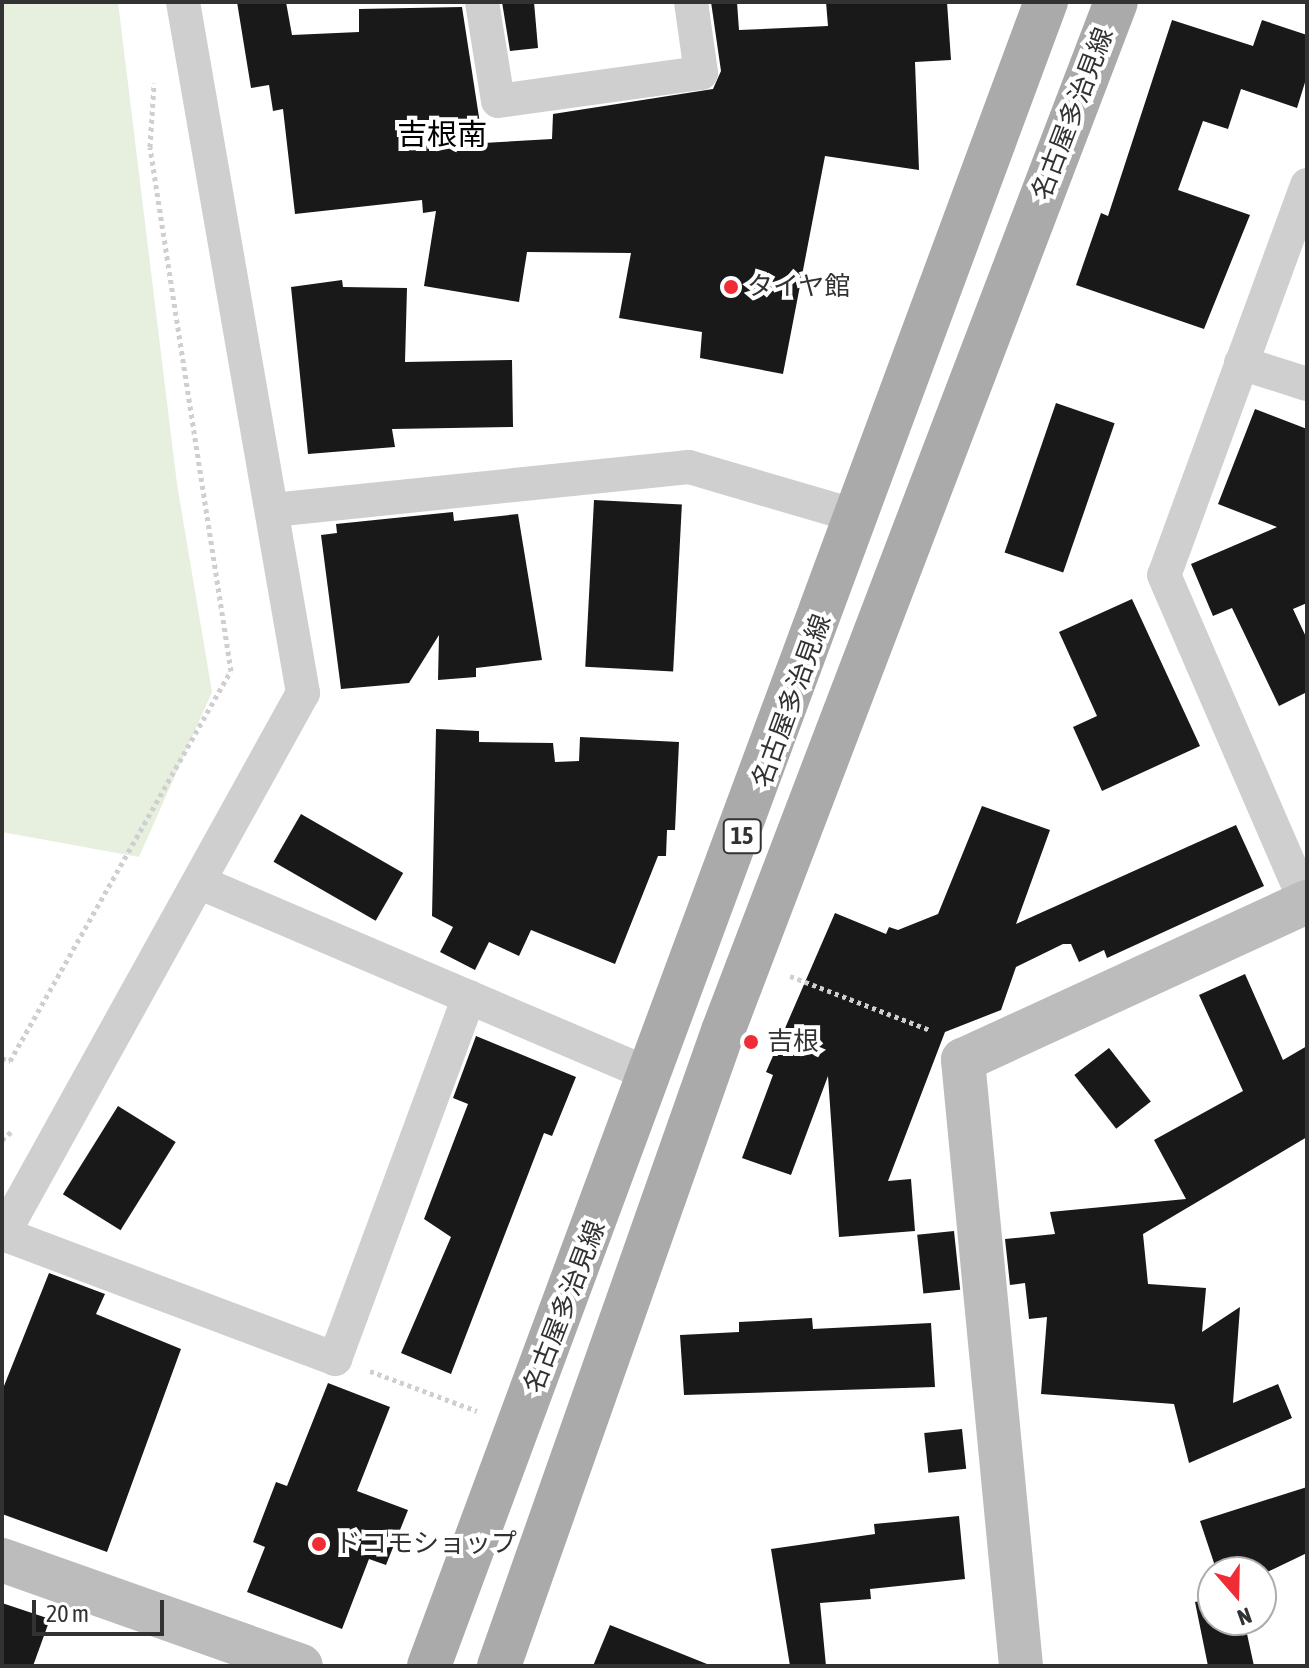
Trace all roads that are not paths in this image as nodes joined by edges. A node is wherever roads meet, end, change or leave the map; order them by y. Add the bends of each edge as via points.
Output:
1 (183, 2) edge
2 (482, 2) edge
3 (691, 2) edge
4 (1046, 2) edge
5 (1116, 2) edge
6 (1307, 185) edge
7 (1241, 363) junction
8 (1307, 384) edge
9 (273, 510) junction
10 (860, 517) junction
11 (201, 883) junction
12 (1307, 903) edge
13 (469, 997) junction
14 (653, 1076) junction
15 (2, 1235) edge
16 (2, 1560) edge
17 (301, 1666) edge
18 (429, 1666) edge
19 (499, 1666) edge
20 (1021, 1666) edge

1 - 9 street
2 - 3 street via 498,101 701,73
4 - 10 main road, 名古屋多治見線 / 15
5 - 19 main road, 名古屋多治見線 / 15 via 750,960
6 - 7 street
7 - 8 street
7 - 12 street via 1164,575
9 - 10 street via 689,467
9 - 11 street via 303,693
10 - 14 main road, 名古屋多治見線 / 15
11 - 13 street
11 - 15 street
12 - 20 street via 963,1060
13 - 14 street
13 - 15 street via 335,1359
14 - 18 main road, 名古屋多治見線 / 15
16 - 17 street

